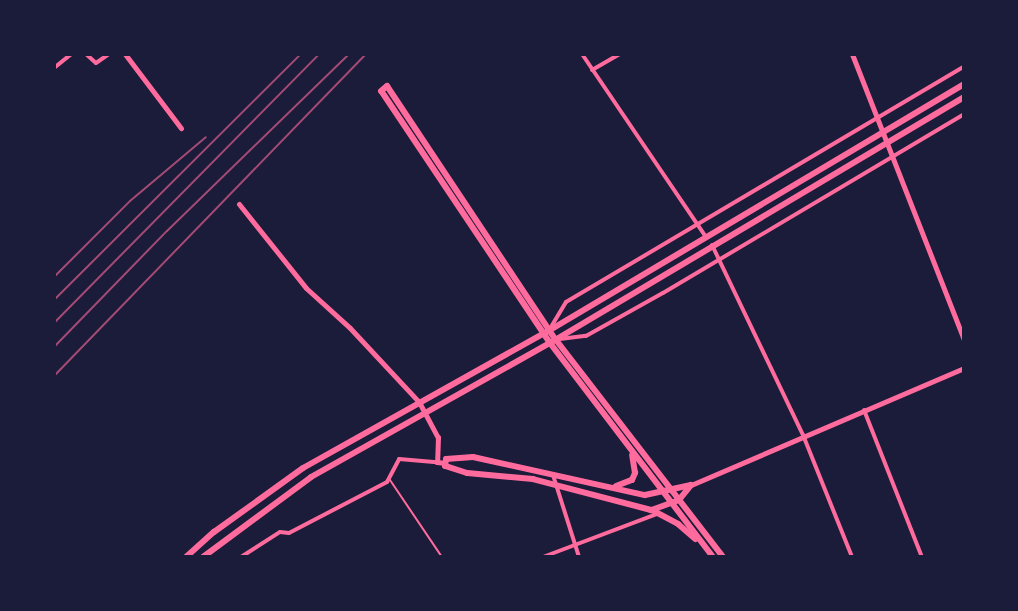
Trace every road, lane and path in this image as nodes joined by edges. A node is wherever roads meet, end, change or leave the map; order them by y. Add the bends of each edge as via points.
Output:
1 (71, 54) edge
2 (86, 54) edge
3 (109, 54) edge
4 (125, 54) edge
5 (141, 54) edge
6 (149, 54) edge
7 (582, 54) edge
8 (620, 54) edge
9 (852, 54) edge
10 (964, 67) edge
11 (54, 68) edge
12 (592, 70) junction
13 (964, 84) edge
14 (964, 97) edge
15 (964, 114) edge
16 (877, 118) junction
17 (181, 128) dead end
18 (882, 132) junction
19 (886, 142) junction
20 (892, 156) junction
21 (239, 204) dead end
22 (697, 223) junction
23 (705, 236) junction
24 (712, 244) junction
25 (719, 260) junction
26 (547, 332) junction
27 (964, 340) edge
28 (553, 341) junction
29 (964, 368) edge
30 (419, 402) junction
31 (864, 409) junction
32 (424, 412) junction
33 (803, 435) junction
34 (631, 451) junction
35 (437, 462) junction
36 (446, 463) junction
37 (552, 472) junction
38 (390, 480) junction
39 (555, 484) junction
40 (691, 485) junction
41 (613, 486) junction
42 (672, 491) junction
43 (662, 492) junction
44 (679, 500) junction
45 (671, 503) junction
46 (651, 510) junction
47 (660, 513) junction
48 (575, 545) junction
49 (711, 554) edge
50 (186, 557) edge
51 (203, 557) edge
52 (241, 557) edge
53 (442, 557) edge
54 (543, 557) edge
55 (579, 557) edge
56 (723, 557) edge
57 (852, 557) edge
58 (922, 557) edge

1 - 11 street
2 - 3 street via 96,63
4 - 17 street
5 - 6 street
7 - 12 street
8 - 12 street
9 - 16 street
10 - 16 street
12 - 22 street
13 - 18 main road
14 - 19 main road
15 - 20 street
16 - 18 street
16 - 22 street
18 - 19 street
18 - 23 main road
19 - 20 street
19 - 24 main road
20 - 25 street
20 - 27 street
21 - 30 street via 306,288 350,328
22 - 23 street
22 - 26 street via 566,302
23 - 26 main road
24 - 25 street
24 - 28 main road
25 - 28 street via 586,336
25 - 33 street
26 - 26 main road via 387,86 381,91
26 - 28 main road
26 - 30 main road
28 - 32 main road
28 - 34 main road
28 - 42 main road
29 - 31 street
30 - 32 street
30 - 50 main road via 303,468
31 - 33 street
31 - 58 street
32 - 35 street via 438,437
32 - 51 main road via 311,477
33 - 40 street
33 - 57 street
34 - 41 main road via 635,473 628,483
34 - 43 main road
35 - 36 street
35 - 38 street via 399,459
36 - 37 main road via 446,459 472,457
36 - 39 main road via 467,472 490,472
37 - 39 street
37 - 41 main road
38 - 52 street via 289,533 280,532
38 - 53 lane
39 - 46 main road
39 - 48 street
40 - 42 main road
40 - 44 main road
41 - 43 main road via 645,495
42 - 43 main road
42 - 44 main road
43 - 45 main road
44 - 45 main road
44 - 56 main road
45 - 46 main road
45 - 49 main road
46 - 47 main road
47 - 48 street
47 - 49 main road
48 - 54 street
48 - 55 street

